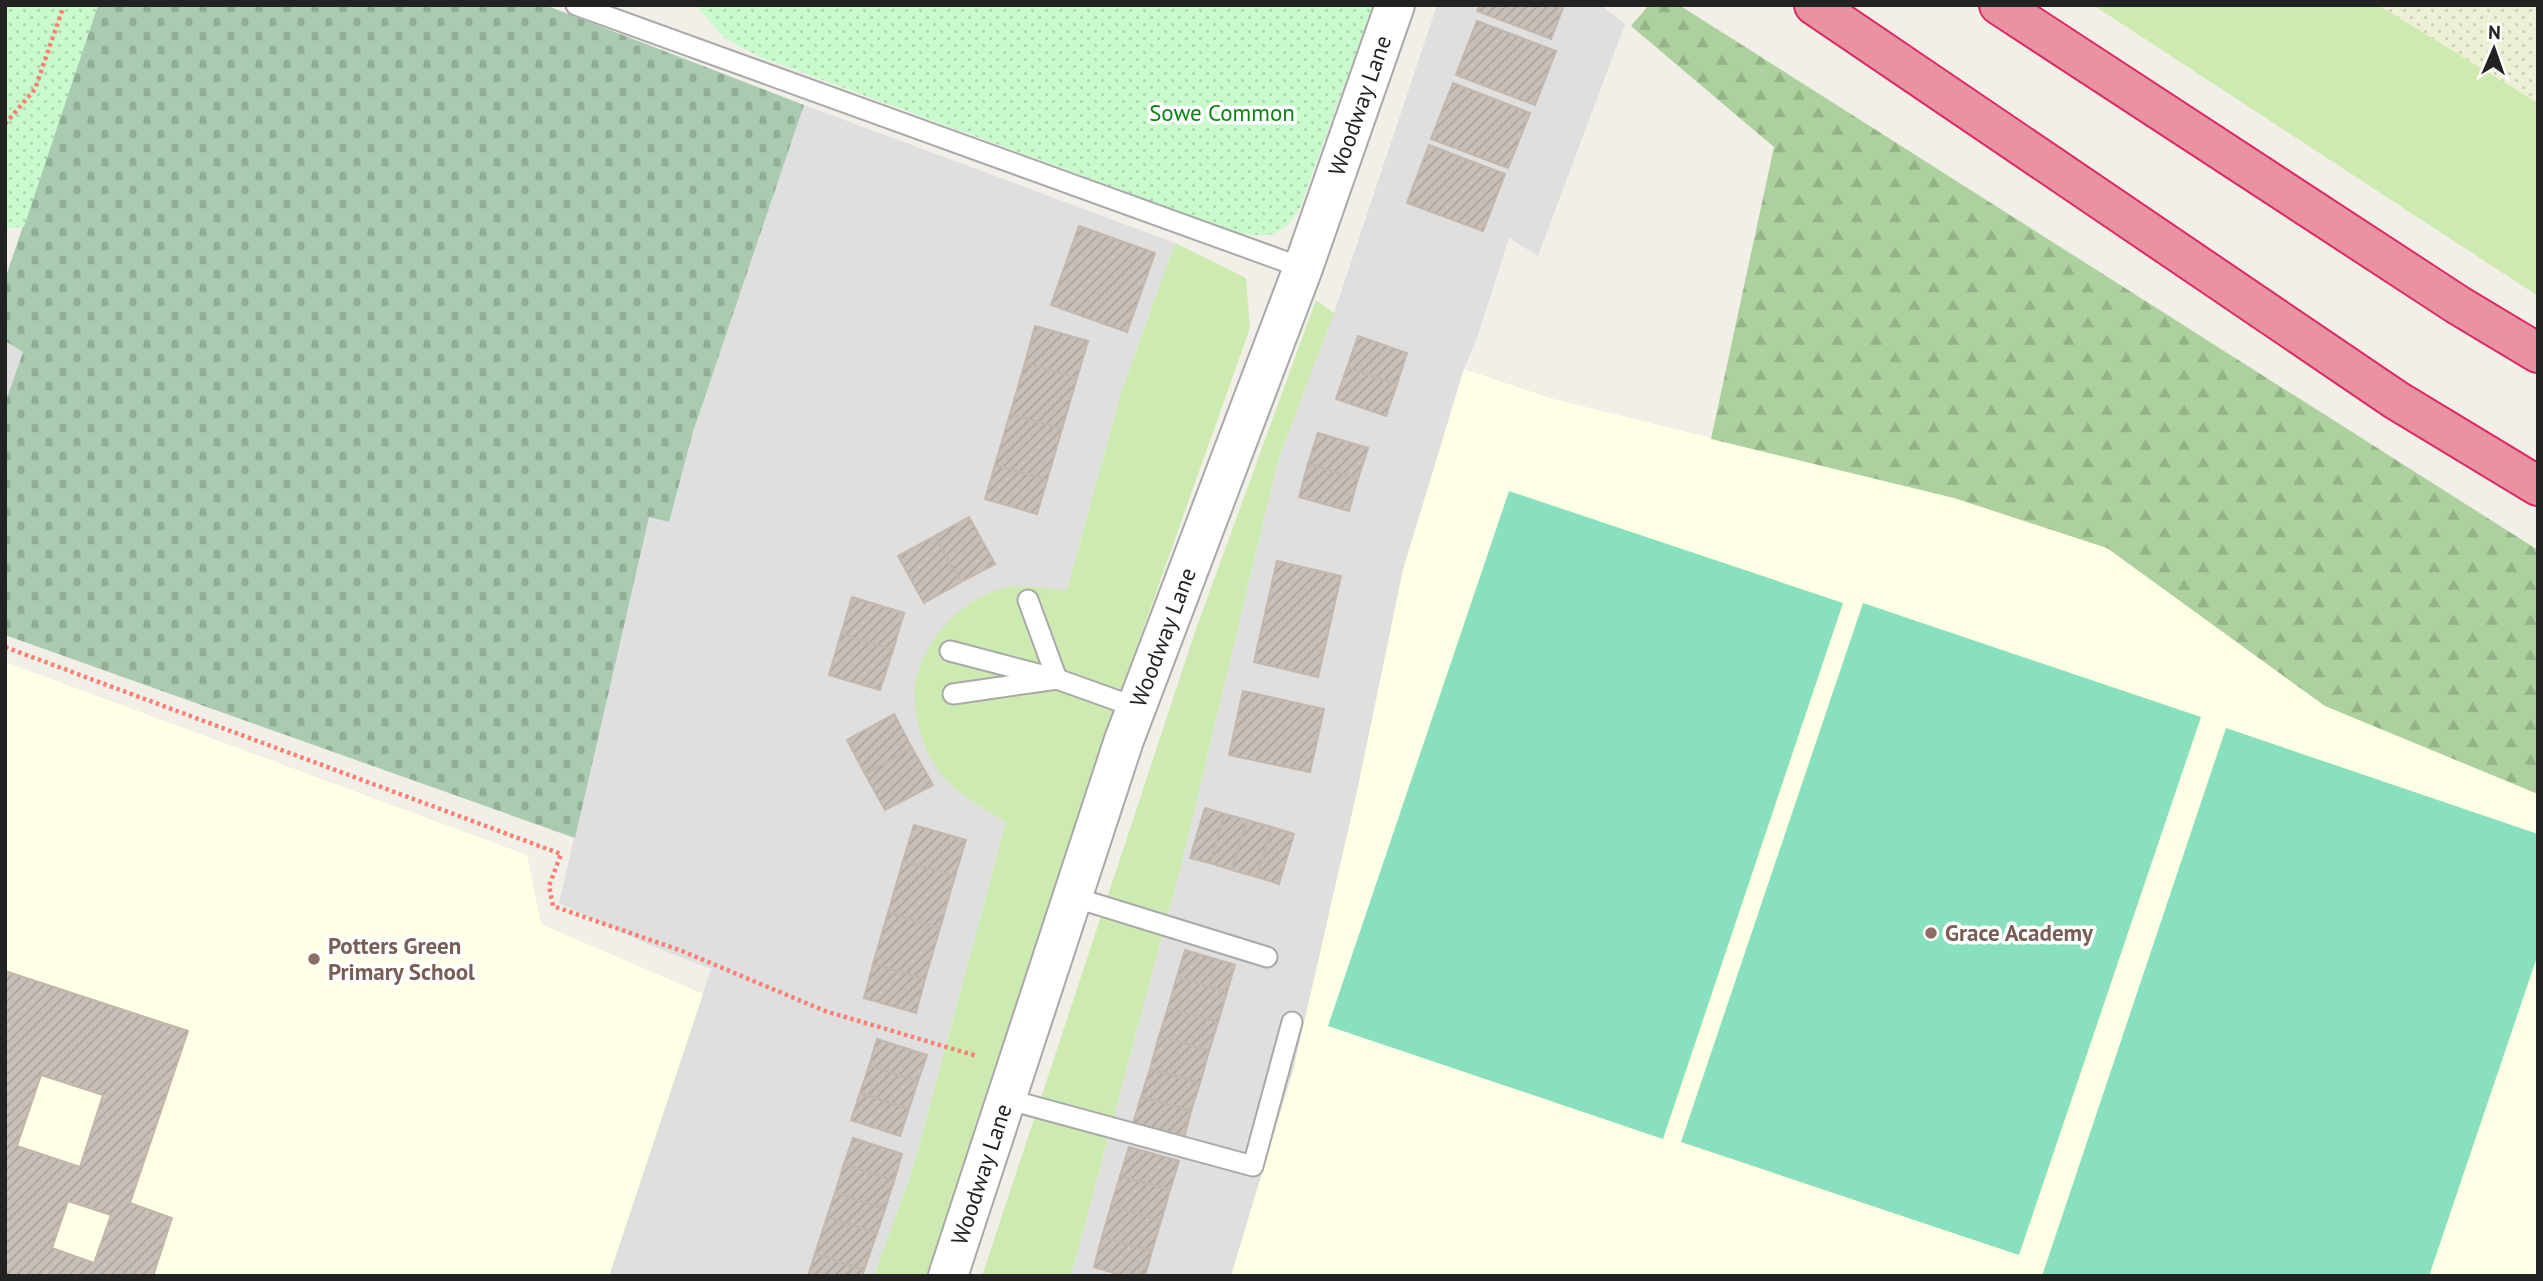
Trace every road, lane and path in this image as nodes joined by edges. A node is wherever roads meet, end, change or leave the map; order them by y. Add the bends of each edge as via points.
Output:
1 (64, 5) edge
2 (576, 5) edge
3 (1395, 5) edge
4 (1814, 5) edge
5 (1998, 5) edge
6 (5, 124) edge
7 (1303, 268) junction
8 (2538, 353) edge
9 (2538, 485) edge
10 (1028, 600) dead end
11 (5, 647) edge
12 (950, 650) dead end
13 (1057, 678) junction
14 (953, 694) dead end
15 (1138, 708) junction
16 (1073, 897) junction
17 (1267, 957) dead end
18 (1292, 1022) dead end
19 (1011, 1084) junction
20 (948, 1276) edge

1 - 6 path via 35,89
2 - 7 lane
3 - 7 street, Woodway Lane
4 - 9 highway via 2396,400
5 - 8 highway
7 - 15 street, Woodway Lane
10 - 13 lane
11 - 19 path via 561,854 549,886 553,906 682,951
12 - 13 lane
13 - 14 lane
13 - 15 lane
15 - 16 street, Woodway Lane
16 - 17 lane
16 - 19 street, Woodway Lane
18 - 19 lane via 1252,1166
19 - 20 street, Woodway Lane

